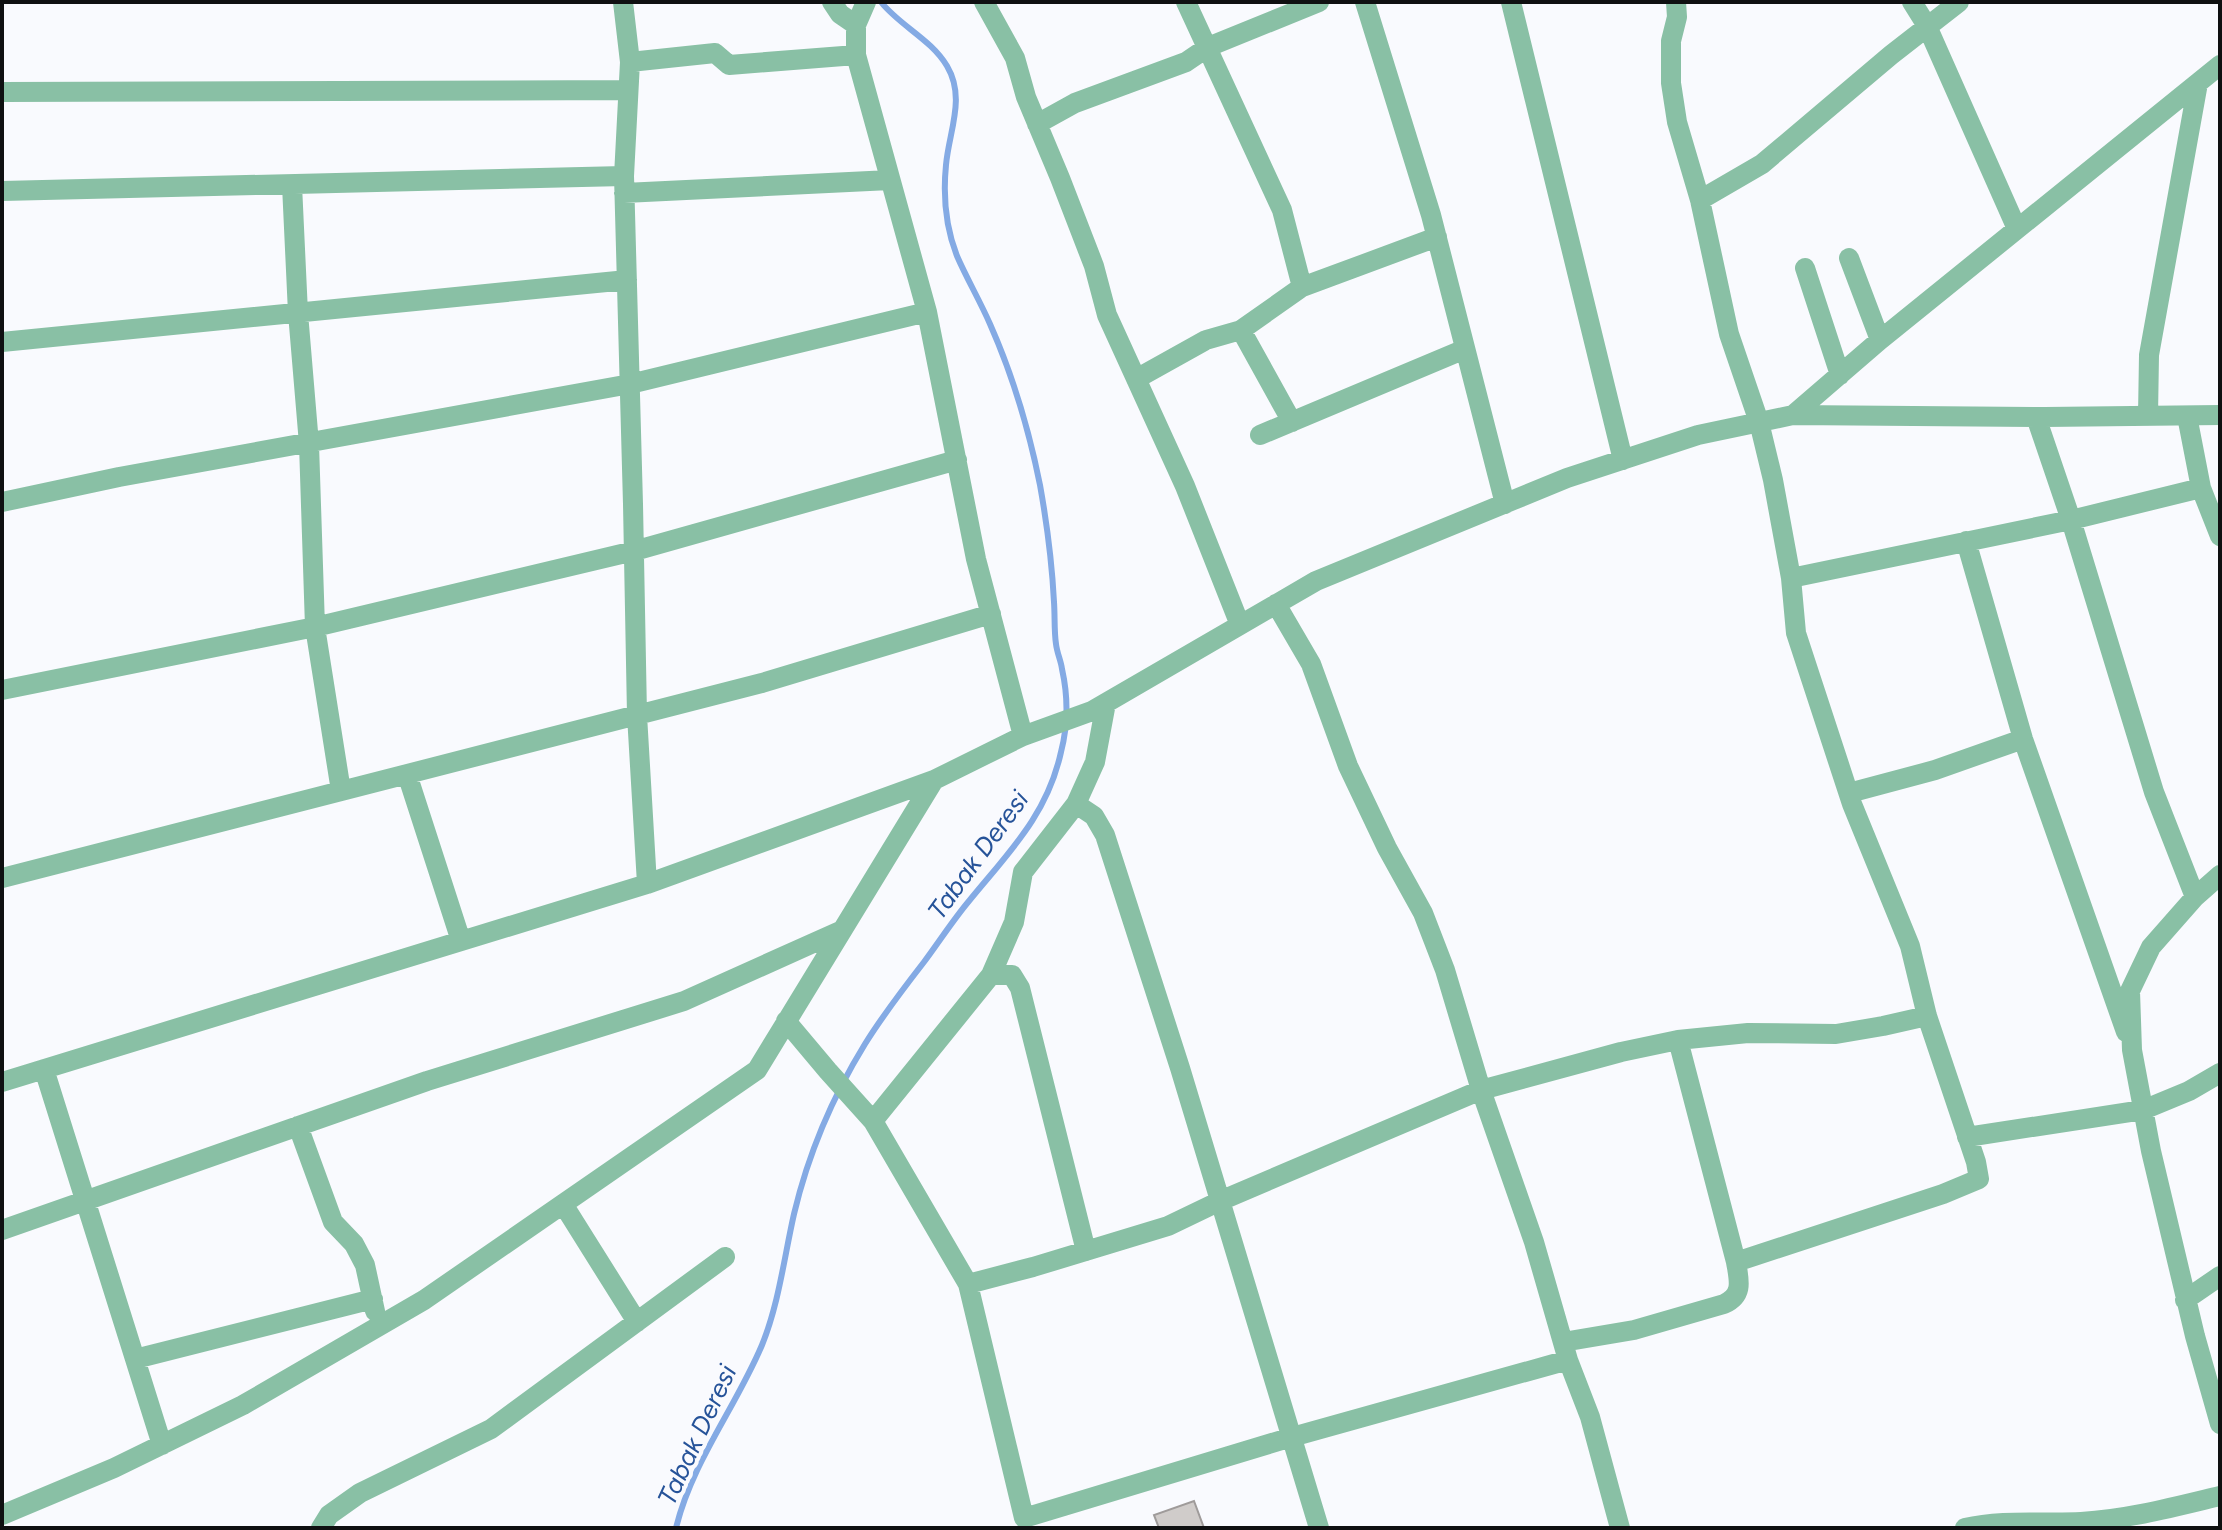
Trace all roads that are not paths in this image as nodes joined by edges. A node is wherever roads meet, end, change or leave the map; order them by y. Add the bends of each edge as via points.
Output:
1 (623, 2) edge
2 (832, 2) edge
3 (984, 2) edge
4 (1186, 2) edge
5 (1319, 2) edge
6 (1365, 2) edge
7 (1511, 2) edge
8 (1695, 2) edge
9 (1912, 2) edge
10 (1959, 2) edge
11 (1677, 10) edge
12 (862, 12) edge
13 (1927, 26) junction
14 (1208, 47) junction
15 (856, 55) junction
16 (630, 62) junction
17 (2220, 65) edge
18 (2198, 83) junction
19 (628, 90) junction
20 (2, 92) edge
21 (1037, 124) junction
22 (890, 180) junction
23 (624, 184) junction
24 (292, 185) junction
25 (2, 191) edge
26 (1700, 200) junction
27 (2017, 229) junction
28 (1437, 237) junction
29 (1849, 258) dead end
30 (1805, 268) dead end
31 (627, 280) junction
32 (1302, 287) junction
33 (927, 312) junction
34 (298, 313) junction
35 (1241, 330) junction
36 (1880, 340) junction
37 (2, 342) edge
38 (1465, 349) junction
39 (1840, 375) junction
40 (1136, 379) junction
41 (630, 384) junction
42 (1793, 415) junction
43 (2220, 415) edge
44 (2148, 416) junction
45 (2187, 416) junction
46 (2036, 417) junction
47 (1292, 422) junction
48 (1759, 422) junction
49 (1260, 435) dead end
50 (309, 444) junction
51 (957, 460) junction
52 (1623, 460) junction
53 (2201, 488) junction
54 (2, 502) edge
55 (1505, 504) junction
56 (2071, 520) junction
57 (2220, 536) edge
58 (1966, 541) junction
59 (634, 551) junction
60 (1791, 578) junction
61 (1276, 604) junction
62 (991, 614) junction
63 (1240, 625) junction
64 (315, 627) junction
65 (2, 690) edge
66 (1099, 707) junction
67 (637, 715) junction
68 (1032, 734) junction
69 (2023, 739) junction
70 (407, 774) junction
71 (934, 780) junction
72 (341, 791) junction
73 (1849, 793) junction
74 (1076, 804) junction
75 (2220, 875) edge
76 (2, 878) edge
77 (647, 884) junction
78 (2195, 897) junction
79 (840, 931) junction
80 (461, 941) junction
81 (991, 975) junction
82 (1927, 1016) junction
83 (786, 1021) junction
84 (1678, 1040) junction
85 (2132, 1050) junction
86 (44, 1069) junction
87 (2220, 1073) edge
88 (2, 1082) edge
89 (1481, 1090) junction
90 (2143, 1110) junction
91 (873, 1121) junction
92 (298, 1126) junction
93 (1967, 1137) junction
94 (85, 1200) junction
95 (1220, 1201) junction
96 (563, 1204) junction
97 (2, 1230) edge
98 (1086, 1251) junction
99 (725, 1257) dead end
100 (1736, 1262) junction
101 (2220, 1276) edge
102 (968, 1284) junction
103 (373, 1299) junction
104 (2185, 1300) junction
105 (637, 1322) junction
106 (379, 1326) junction
107 (1565, 1351) junction
108 (135, 1359) junction
109 (2220, 1424) edge
110 (1292, 1437) junction
111 (162, 1445) junction
112 (2220, 1496) edge
113 (8, 1511) edge
114 (2, 1522) edge
115 (2041, 1525) edge
116 (321, 1528) edge
117 (1319, 1528) edge
118 (1620, 1528) edge
119 (1965, 1528) edge

1 - 16 street
2 - 12 street via 840,14
3 - 21 street via 1015,58
4 - 14 street
5 - 14 street
6 - 28 street
7 - 52 street
8 - 11 street
9 - 13 street
10 - 13 street
11 - 26 street via 1671,83
12 - 15 street
13 - 26 street via 1762,164
13 - 27 street
14 - 21 street via 1186,62 1075,103
14 - 32 street via 1282,210
15 - 16 street via 729,65 715,53
15 - 22 street
16 - 19 street
17 - 18 street
18 - 27 street
18 - 44 street via 2149,355
19 - 20 street
19 - 23 street
21 - 40 street
22 - 23 street
22 - 33 street
23 - 24 street
23 - 31 street
24 - 25 street
24 - 34 street
26 - 48 street via 1729,334
27 - 36 street
28 - 32 street
28 - 38 street
29 - 36 street
30 - 39 street
31 - 34 street
31 - 41 street
32 - 35 street
33 - 41 street
33 - 51 street
34 - 37 street
34 - 50 street
35 - 40 street via 1206,340
35 - 47 street
36 - 39 street
38 - 47 street
38 - 55 street
39 - 42 street
40 - 63 street
41 - 50 street
41 - 59 street
42 - 46 street
42 - 48 street
43 - 45 street
44 - 45 street
44 - 46 street
45 - 53 street
46 - 56 street
47 - 49 street
48 - 52 street
48 - 60 street
50 - 54 street
50 - 64 street
51 - 59 street
51 - 62 street
52 - 55 street
53 - 56 street
53 - 57 street
55 - 61 street via 1316,581
56 - 58 street
56 - 78 street via 2154,792
58 - 60 street
58 - 69 street
59 - 64 street
59 - 67 street
60 - 73 street via 1796,633
61 - 63 street
61 - 89 street via 1311,664 1348,766 1423,913
62 - 67 street
62 - 68 street
63 - 66 street
64 - 65 street
64 - 72 street
66 - 68 street
66 - 74 street via 1095,762
67 - 70 street
67 - 77 street
68 - 71 street
69 - 73 street
69 - 85 street
70 - 72 street
70 - 80 street
71 - 77 street
71 - 79 street
72 - 76 street
73 - 82 street via 1910,946
74 - 81 street via 1023,872 1014,922
74 - 95 street via 1094,816 1105,835
75 - 78 street
77 - 80 street
78 - 85 street via 2151,947 2130,991
79 - 83 street
79 - 92 street via 684,1001
80 - 86 street
81 - 91 street
81 - 98 street via 1012,975 1020,988
82 - 84 street via 1836,1034 1748,1033
82 - 93 street
83 - 91 street
83 - 96 street via 757,1070
84 - 89 street
84 - 100 street
85 - 90 street
86 - 88 street
86 - 94 street
87 - 90 street
89 - 95 street
89 - 107 street
90 - 93 street
90 - 104 street
91 - 102 street
92 - 94 street
92 - 103 street via 333,1222 365,1265
93 - 100 street via 1979,1179
94 - 97 street
94 - 108 street
95 - 98 street via 1168,1226
95 - 110 street
96 - 105 street
96 - 106 street
98 - 102 street
99 - 105 street
100 - 107 street via 1739,1289 1732,1301
101 - 104 street
102 - 110 street via 1024,1518
103 - 106 street
103 - 108 street
104 - 109 street
105 - 116 street via 491,1429 360,1493 329,1515
106 - 111 street
107 - 110 street
107 - 118 street via 1590,1417
108 - 111 street
110 - 117 street
111 - 113 street
112 - 115 street via 2146,1514
113 - 114 street
115 - 119 street

